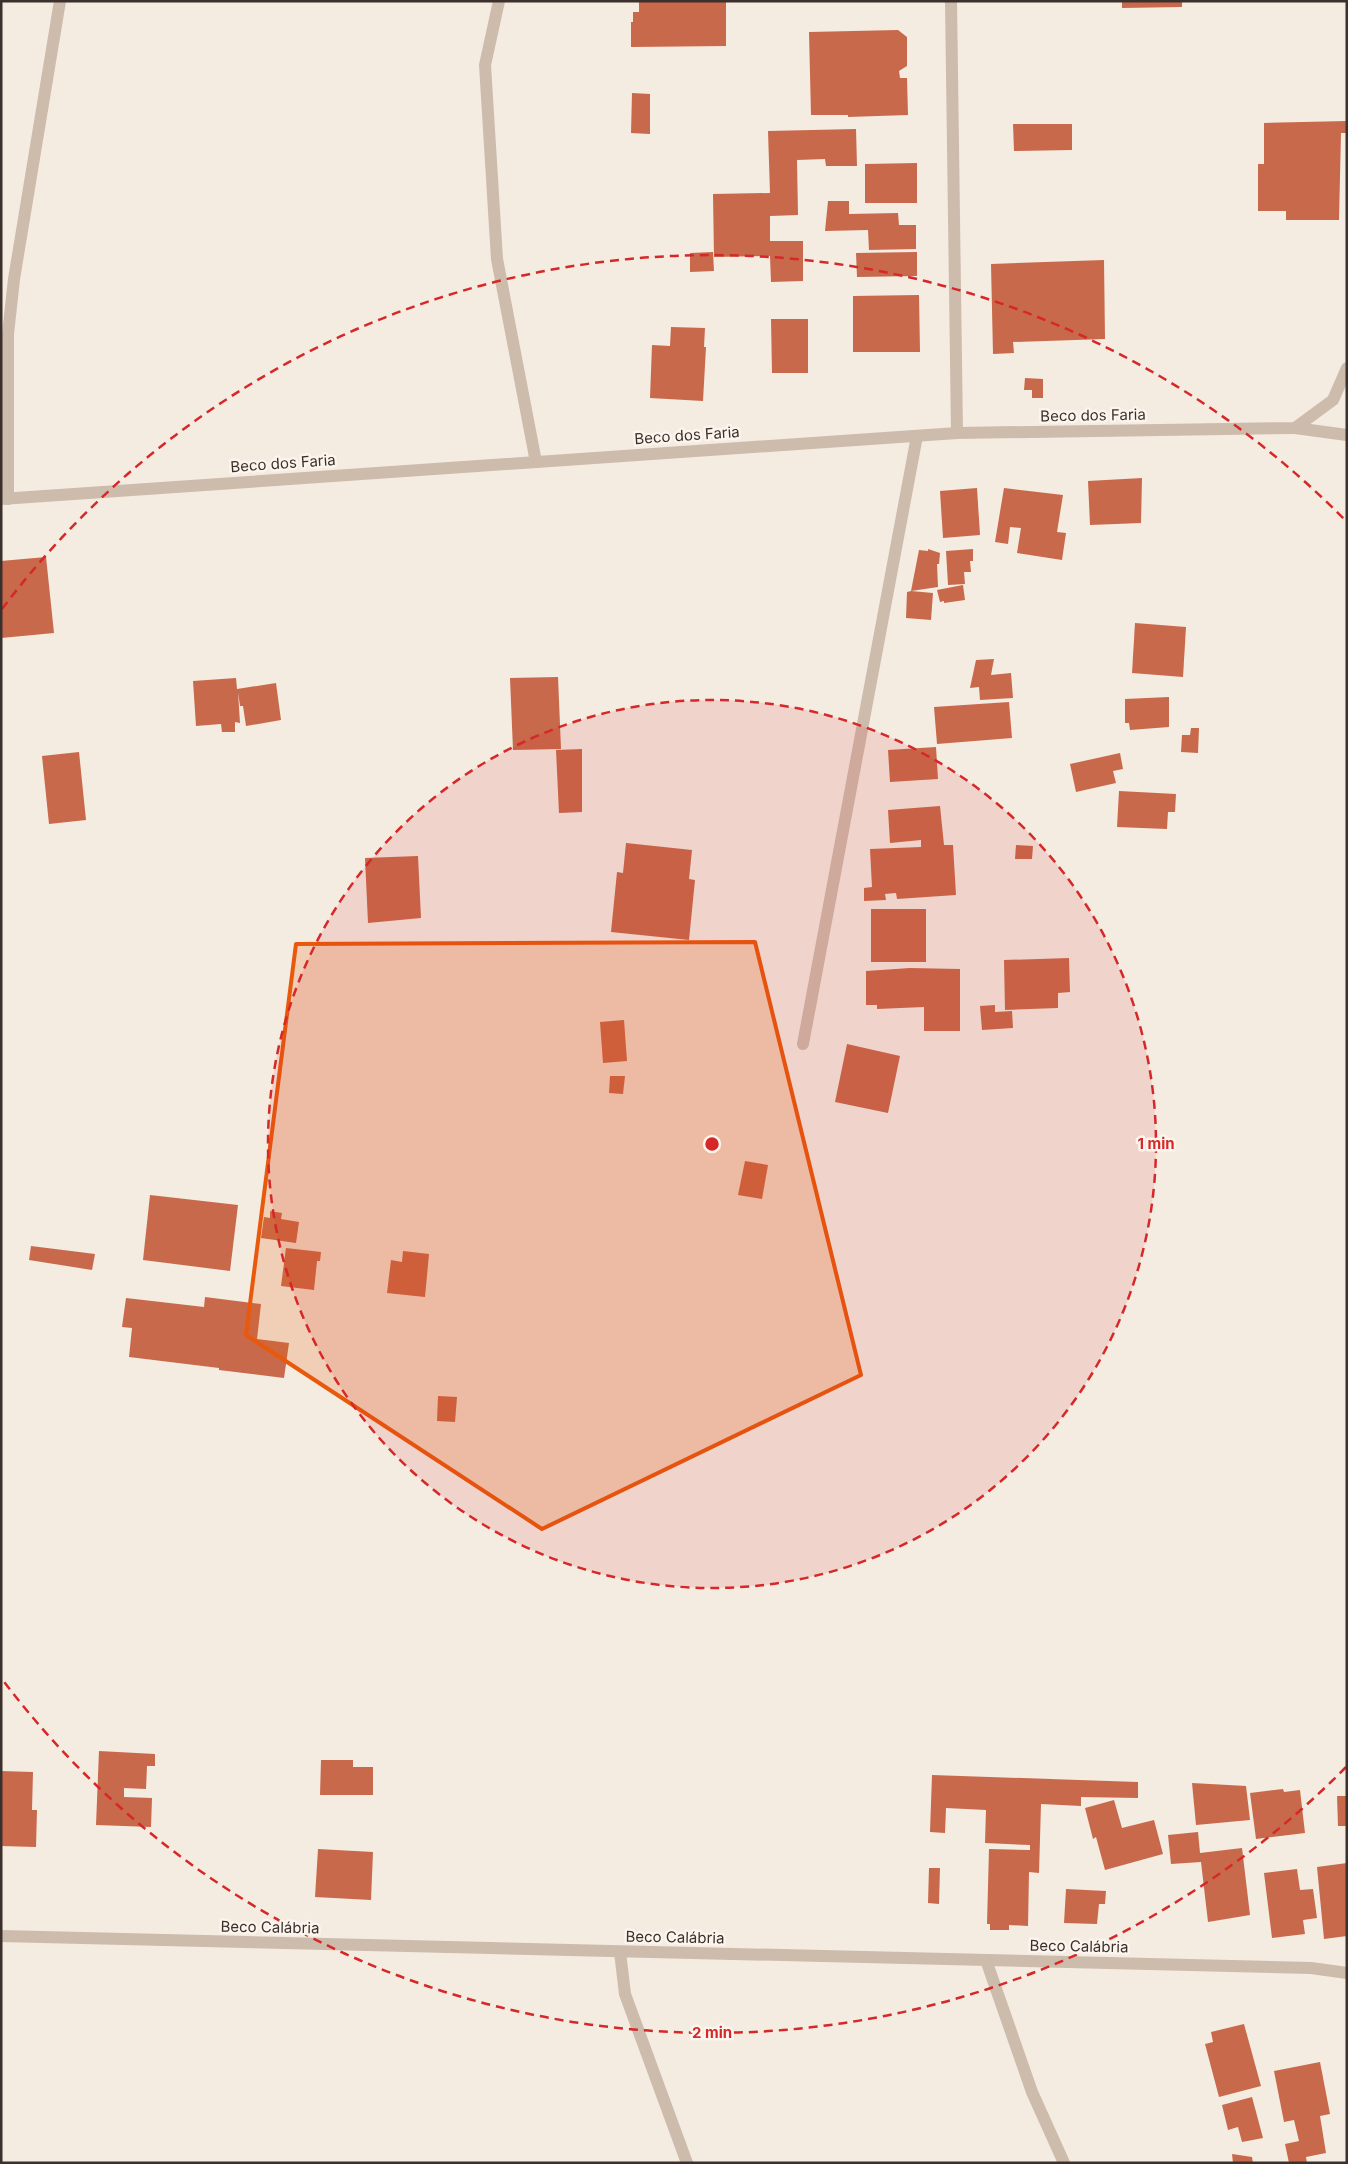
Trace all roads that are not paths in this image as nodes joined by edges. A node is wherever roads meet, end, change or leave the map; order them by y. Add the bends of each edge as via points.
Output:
1 (60, 1) edge
2 (499, 1) edge
3 (950, 1) edge
4 (1347, 368) edge
5 (1295, 428) junction
6 (957, 433) junction
7 (1347, 435) edge
8 (917, 436) junction
9 (536, 462) junction
10 (5, 499) edge
11 (803, 1044) dead end
12 (1, 1936) edge
13 (620, 1952) junction
14 (986, 1960) junction
15 (1347, 1973) edge
16 (687, 2163) edge
17 (1064, 2163) edge

1 - 10 street via 14,279 8,334
2 - 9 street via 485,65 497,259
3 - 6 street
4 - 5 street via 1333,400
5 - 6 street, Beco dos Faria
5 - 7 street, Beco dos Faria
6 - 8 street, Beco dos Faria
8 - 9 street, Beco dos Faria
8 - 11 street
9 - 10 street, Beco dos Faria
12 - 13 street, Beco Calábria
13 - 14 street, Beco Calábria
13 - 16 street via 625,1994
14 - 15 street, Beco Calábria via 1311,1968
14 - 17 street via 1032,2092

